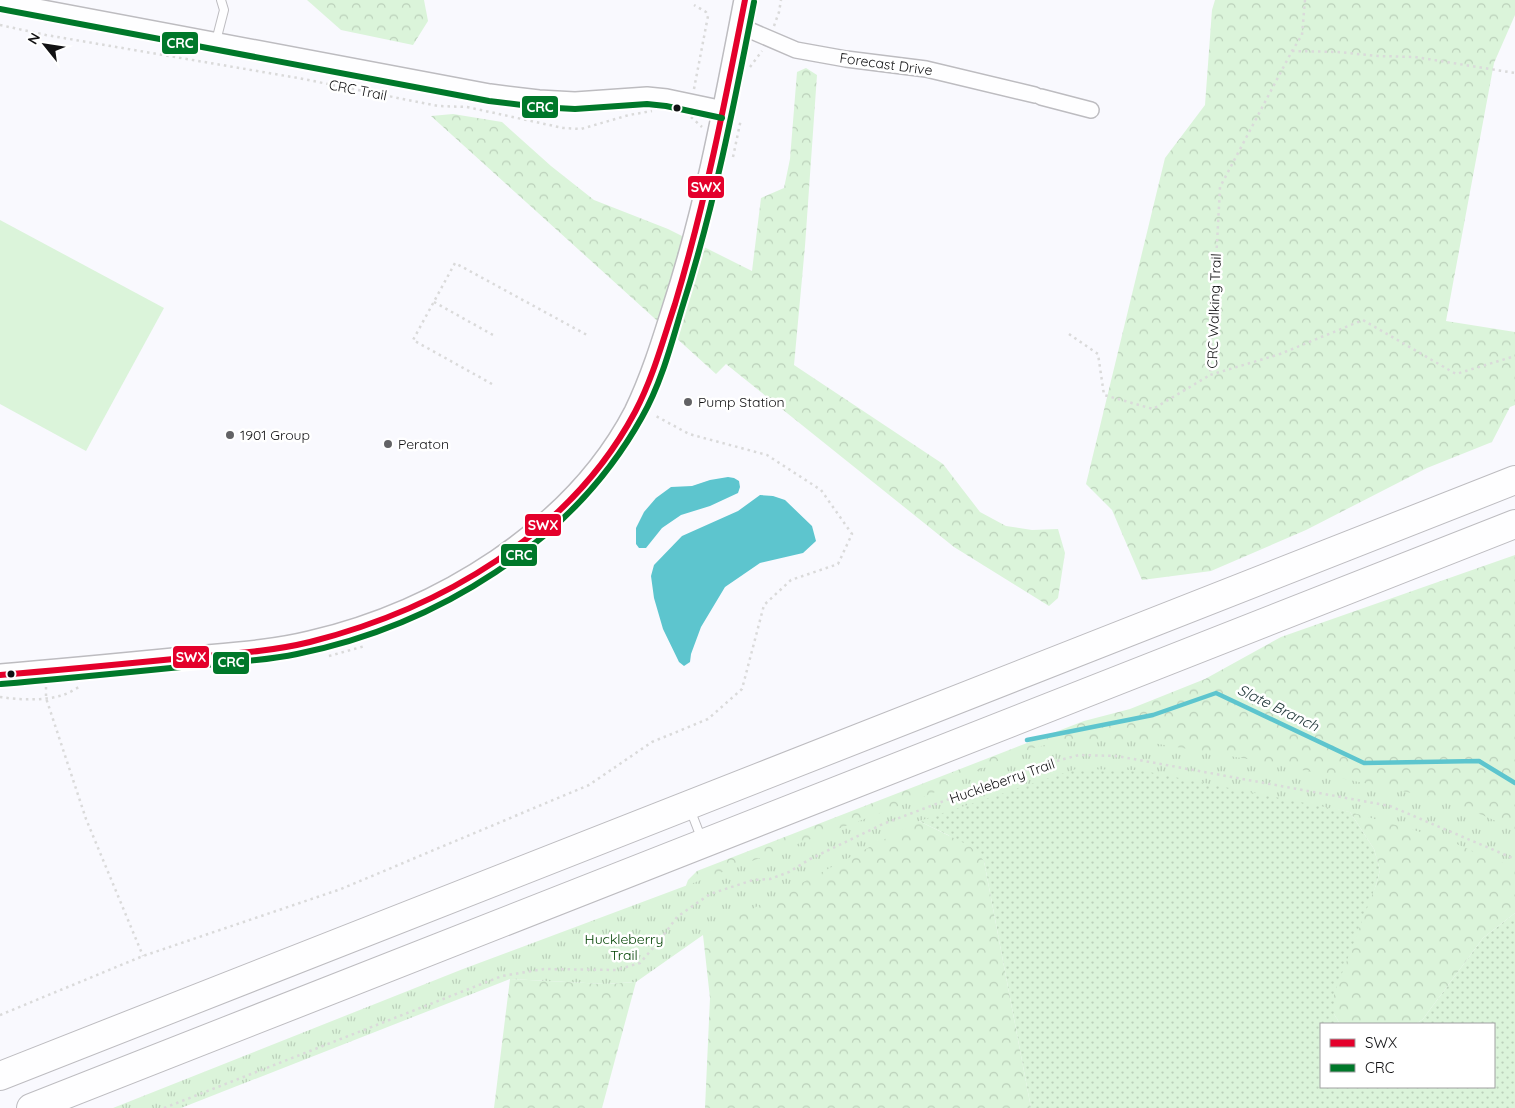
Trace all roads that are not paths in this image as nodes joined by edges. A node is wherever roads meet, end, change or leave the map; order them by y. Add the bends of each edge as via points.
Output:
1 (0, 0) edge
2 (221, 0) edge
3 (745, 0) edge
4 (740, 26) junction
5 (216, 41) junction
6 (1091, 110) dead end
7 (733, 111) junction
8 (1515, 480) edge
9 (1515, 524) edge
10 (0, 675) edge
11 (688, 805) junction
12 (703, 844) junction
13 (0, 1076) edge
14 (31, 1108) edge

1 - 5 street
2 - 5 lane via 224,10
3 - 4 main road
4 - 6 street, Forecast Drive via 796,50 926,69
4 - 7 main road
5 - 7 street via 490,92 560,100 647,95
7 - 10 main road via 649,380 634,412 607,456 580,489 506,554 449,590 397,615 308,643 257,651
8 - 11 highway
9 - 12 highway
11 - 12 lane
11 - 13 highway
12 - 14 highway

